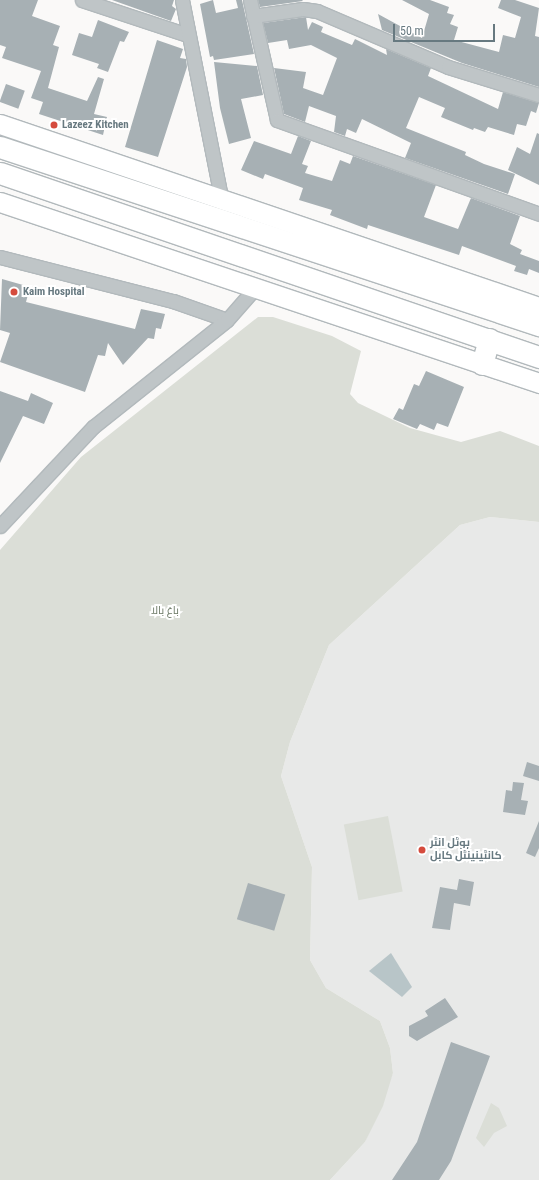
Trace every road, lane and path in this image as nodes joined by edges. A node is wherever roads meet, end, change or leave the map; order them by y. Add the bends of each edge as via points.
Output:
1 (82, 0) edge
2 (182, 0) edge
3 (250, 0) edge
4 (316, 6) edge
5 (253, 16) junction
6 (188, 35) junction
7 (539, 95) edge
8 (0, 124) edge
9 (0, 147) edge
10 (53, 165) junction
11 (0, 173) edge
12 (46, 188) junction
13 (222, 200) junction
14 (0, 202) edge
15 (539, 214) edge
16 (224, 220) junction
17 (0, 257) edge
18 (255, 288) junction
19 (539, 307) edge
20 (227, 320) junction
21 (539, 325) edge
22 (489, 339) junction
23 (539, 357) edge
24 (482, 364) junction
25 (539, 383) edge
26 (0, 526) edge

1 - 6 street
2 - 6 street
3 - 5 street
4 - 5 street
4 - 7 street via 448,67
5 - 15 street via 278,120
6 - 13 street
8 - 13 street
9 - 10 main road
10 - 12 main road
10 - 16 main road
11 - 12 main road
12 - 22 main road
13 - 16 street
13 - 19 street
14 - 18 street
16 - 21 main road
17 - 20 street via 173,301
18 - 20 street
18 - 24 street
20 - 26 street via 93,426
22 - 23 main road
22 - 24 main road
24 - 25 street

